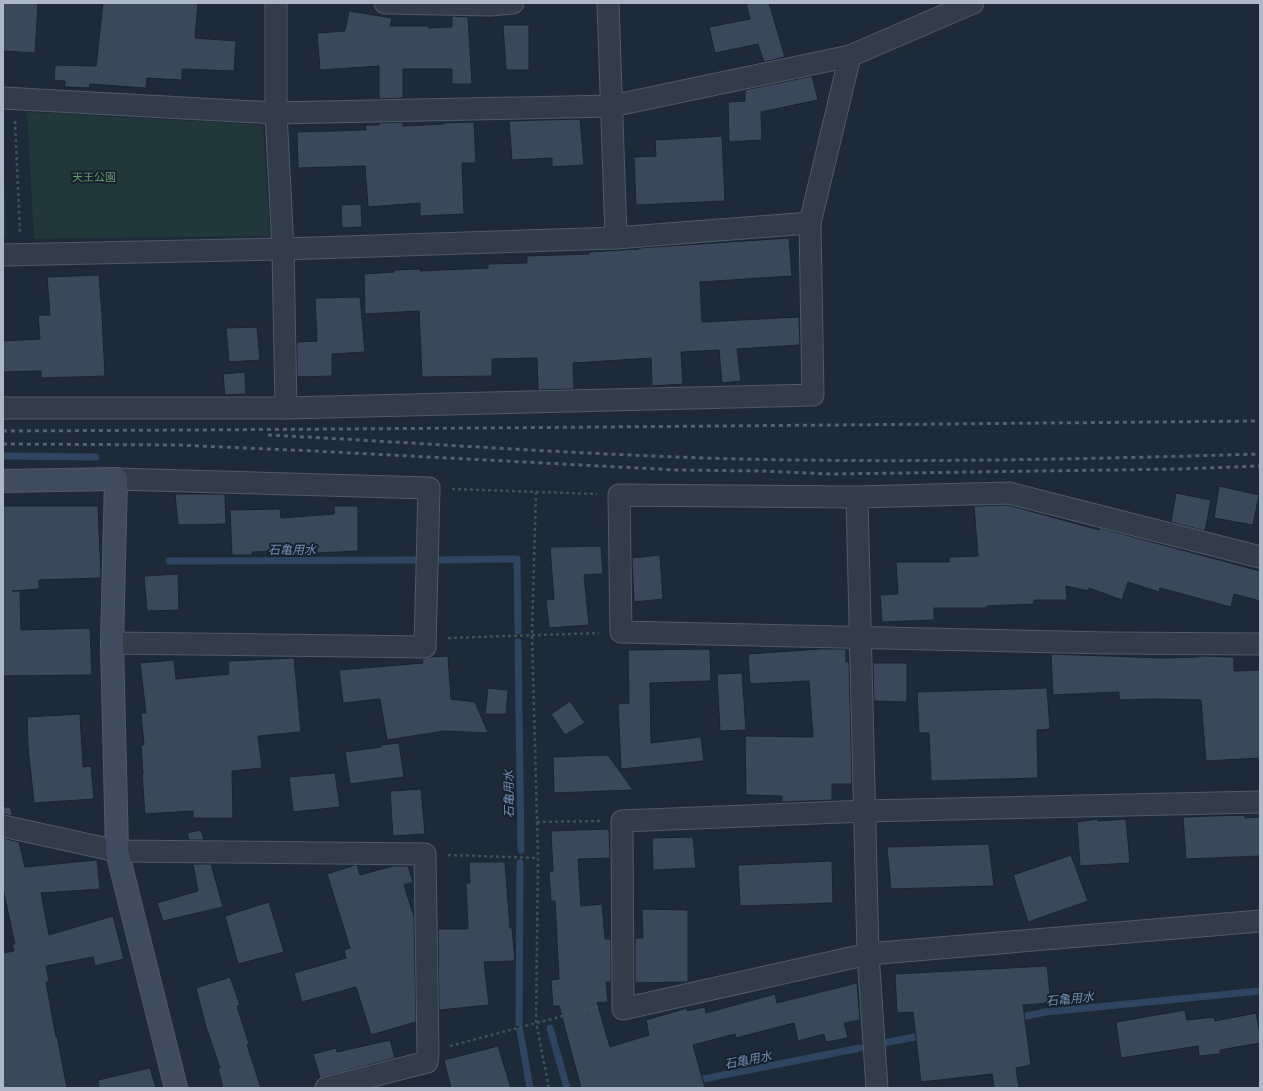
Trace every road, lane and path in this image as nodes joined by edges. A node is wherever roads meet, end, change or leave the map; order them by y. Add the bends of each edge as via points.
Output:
1 (276, 3) edge
2 (385, 3) edge
3 (513, 3) edge
4 (608, 3) edge
5 (973, 3) edge
6 (850, 56) junction
7 (8, 98) edge
8 (612, 106) junction
9 (276, 113) junction
10 (810, 223) junction
11 (616, 238) junction
12 (283, 249) junction
13 (12, 255) edge
14 (3, 408) edge
15 (286, 408) junction
16 (116, 479) junction
17 (3, 481) edge
18 (429, 488) junction
19 (536, 492) junction
20 (619, 495) junction
21 (857, 497) junction
22 (1260, 557) edge
23 (622, 632) junction
24 (532, 634) junction
25 (861, 637) junction
26 (425, 639) junction
27 (112, 643) junction
28 (1260, 644) edge
29 (1260, 802) edge
30 (866, 811) junction
31 (622, 821) junction
32 (537, 822) junction
33 (3, 826) edge
34 (118, 851) junction
35 (425, 854) junction
36 (538, 858) junction
37 (1260, 921) edge
38 (868, 954) junction
39 (623, 1000) junction
40 (536, 1022) junction
41 (428, 1052) junction
42 (176, 1088) edge
43 (326, 1088) edge
44 (548, 1088) edge
45 (877, 1088) edge

1 - 9 street
2 - 3 street
4 - 8 street
5 - 6 street
6 - 8 street
6 - 10 street
7 - 9 street
7 - 13 path
8 - 9 street
8 - 11 street
9 - 12 street
10 - 11 street
10 - 15 street via 813,395
11 - 12 street
12 - 13 street
12 - 15 street
14 - 15 street
16 - 17 street
16 - 18 street
16 - 27 street
18 - 19 path
18 - 26 street
19 - 20 path
19 - 24 path
20 - 21 street
20 - 23 street
21 - 22 street via 1009,493
21 - 25 street
23 - 24 path
23 - 25 street
24 - 26 path
24 - 32 path
25 - 28 street
25 - 30 street
26 - 27 street via 425,647
27 - 34 street
29 - 30 street
30 - 31 street
30 - 38 street
31 - 32 path
31 - 39 street
32 - 36 path
33 - 34 street
34 - 35 street
34 - 42 street
35 - 36 path
35 - 41 street
36 - 40 path
37 - 38 street
38 - 39 street via 623,1009
38 - 45 street
39 - 40 path
40 - 41 path
40 - 44 path
41 - 43 street via 427,1062

